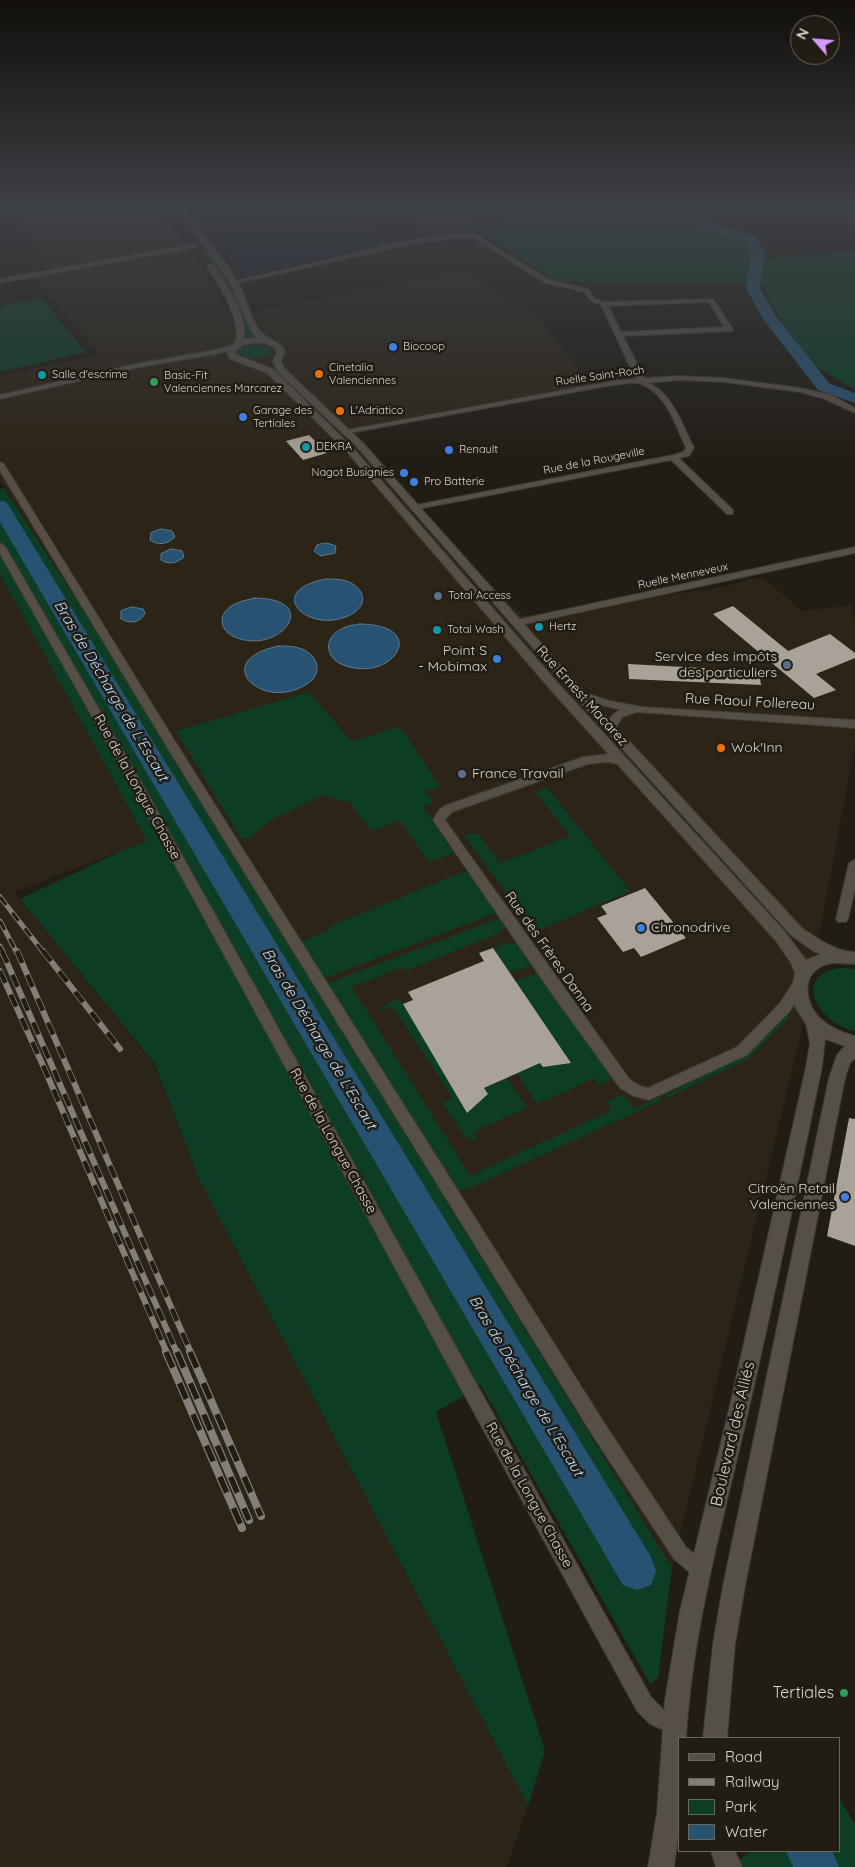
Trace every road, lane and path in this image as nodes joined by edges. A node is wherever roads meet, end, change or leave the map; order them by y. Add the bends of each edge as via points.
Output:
1 (228, 294) edge
2 (239, 294) edge
3 (589, 294) edge
4 (604, 304) junction
5 (617, 334) junction
6 (265, 341) junction
7 (237, 345) junction
8 (277, 356) junction
9 (177, 359) junction
10 (244, 361) junction
11 (641, 381) junction
12 (0, 397) edge
13 (855, 411) edge
14 (347, 432) junction
15 (673, 457) junction
16 (0, 464) edge
17 (416, 508) junction
18 (730, 512) dead end
19 (0, 546) edge
20 (855, 550) edge
21 (516, 623) junction
22 (580, 694) junction
23 (643, 710) junction
24 (855, 724) edge
25 (611, 728) junction
26 (621, 761) junction
27 (855, 864) edge
28 (842, 919) dead end
29 (848, 957) edge
30 (801, 979) junction
31 (814, 1023) junction
32 (855, 1044) edge
33 (700, 1570) junction
34 (675, 1725) junction
35 (715, 1737) edge
36 (668, 1849) edge
37 (722, 1852) edge
38 (729, 1867) edge

1 - 7 main road via 242,331
2 - 6 main road, Rue Ernest Macarez via 254,329
3 - 4 street via 593,300
4 - 5 street
4 - 5 street via 712,300 729,329
5 - 11 street
6 - 7 main road via 254,340
6 - 8 main road, Rue Ernest Macarez via 280,348
7 - 9 street
7 - 10 main road via 231,354
8 - 10 main road via 267,361
8 - 14 main road, Rue Ernest Macarez via 280,369
9 - 10 street via 212,357
9 - 12 street
10 - 26 main road, Rue Ernest Macarez via 270,371 354,454
11 - 13 street, Ruelle Saint-Roch via 692,378 769,386 823,395
11 - 14 street, Ruelle Saint-Roch via 613,383
11 - 15 street, Rue de la Rougeville via 655,389 669,404 690,448 688,453
14 - 17 main road, Rue Ernest Macarez
15 - 17 street, Rue de la Rougeville
15 - 18 street
16 - 33 street via 597,1427 680,1553
17 - 21 main road, Rue Ernest Macarez
19 - 34 street, Rue de la Longue Chasse via 147,803 644,1704 657,1717
20 - 21 street, Ruelle Menneveux
21 - 22 main road, Rue Ernest Macarez
22 - 23 street, Rue Raoul Follereau via 608,704
22 - 25 main road, Rue Ernest Macarez
23 - 24 street, Rue Raoul Follereau
23 - 25 street, Rue Raoul Follereau via 620,713 614,718
25 - 29 main road, Rue Ernest Macarez via 797,932 818,947
26 - 30 main road, Rue Ernest Macarez via 781,937 798,960
26 - 30 street, Rue des Frères Danna via 608,758 588,760 448,809 439,820 625,1084 649,1094 737,1054 785,1007
27 - 28 street
29 - 30 main road via 818,961
30 - 31 main road, Rue Ernest Macarez via 800,1001
31 - 32 main road via 831,1035
31 - 33 main road, Boulevard des Alliés via 818,1043 814,1067 740,1405
32 - 35 main road, Boulevard des Alliés via 843,1060 837,1078 734,1586 724,1644
33 - 34 main road, Boulevard des Alliés via 687,1634
34 - 36 main road, Boulevard des Alliés
37 - 38 main road

